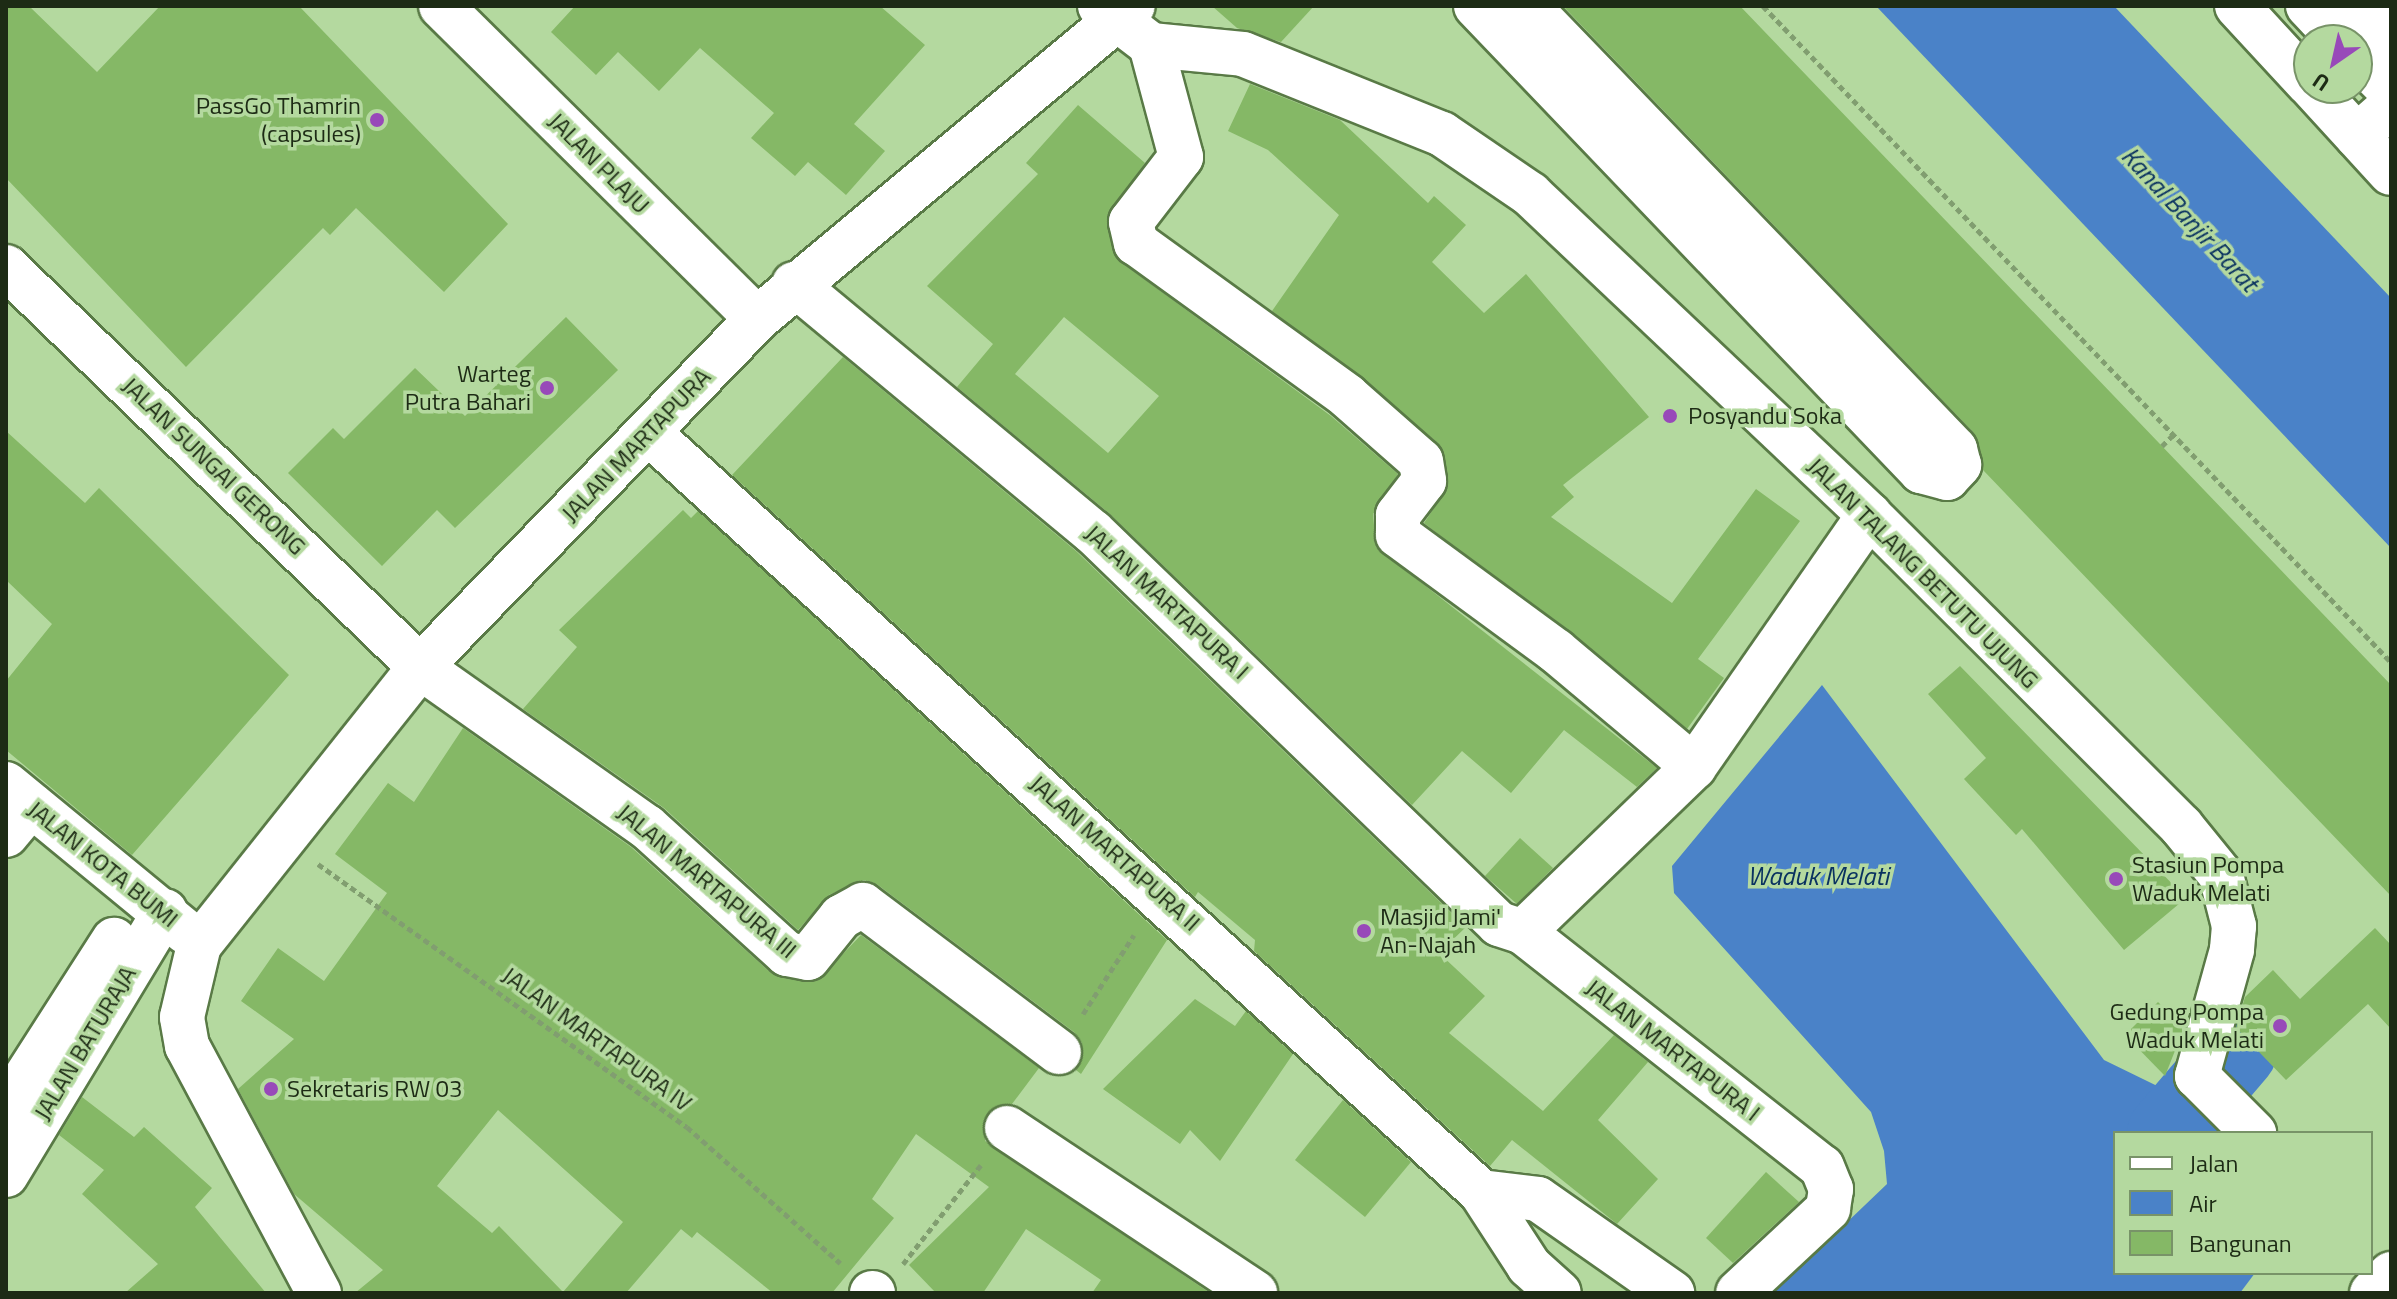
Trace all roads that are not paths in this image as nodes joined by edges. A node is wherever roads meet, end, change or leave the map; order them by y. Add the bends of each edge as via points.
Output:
1 (441, 6) edge
2 (1476, 6) edge
3 (1528, 6) edge
4 (2237, 6) edge
5 (2308, 6) edge
6 (2362, 19) edge
7 (1125, 20) edge
8 (2293, 67) edge
9 (2373, 73) edge
10 (2391, 91) edge
11 (2328, 104) edge
12 (2391, 106) edge
13 (2357, 136) junction
14 (2391, 173) edge
15 (6, 267) edge
16 (794, 284) junction
17 (757, 319) junction
18 (649, 433) junction
19 (1869, 515) junction
20 (420, 667) junction
21 (1694, 767) junction
22 (14, 808) edge
23 (154, 903) junction
24 (1523, 932) junction
25 (199, 945) junction
26 (1059, 1052) dead end
27 (6, 1108) edge
28 (2250, 1127) edge
29 (1007, 1128) dead end
30 (6, 1175) edge
31 (1481, 1192) junction
32 (319, 1293) edge
33 (1255, 1293) edge
34 (1559, 1293) edge
35 (1672, 1293) edge
36 (1738, 1293) edge

1 - 17 street, JALAN PLAJU
2 - 3 street via 1921,471 1947,478 1959,465 1959,453
4 - 8 street
5 - 6 street
7 - 16 street, JALAN MARTAPURA
7 - 19 street, JALAN TALANG BETUTU UJUNG via 1243,54 1442,134 1530,194
7 - 21 street via 1181,157 1131,222 1136,243 1347,396 1421,461 1427,471 1398,515 1398,535 1556,651
9 - 10 street
11 - 13 street
12 - 13 street
13 - 14 street
15 - 20 street, JALAN SUNGAI GERONG
16 - 17 street, JALAN MARTAPURA
16 - 24 street, JALAN MARTAPURA I via 1093,532 1499,924
17 - 18 street, JALAN MARTAPURA
18 - 20 street, JALAN MARTAPURA
18 - 31 street, JALAN MARTAPURA II
19 - 21 street
19 - 28 street, JALAN TALANG BETUTU UJUNG via 2181,826 2221,875 2234,926 2232,950 2197,1076
20 - 25 street, JALAN MARTAPURA
20 - 26 street, JALAN MARTAPURA III via 647,827 787,954 808,958 841,917 863,905
21 - 24 street
22 - 23 street, JALAN KOTA BUMI
23 - 25 street, JALAN KOTA BUMI
23 - 27 street
23 - 30 street, JALAN BATURAJA
24 - 36 street, JALAN MARTAPURA I via 1822,1167 1831,1189 1828,1209
25 - 32 street via 184,999 187,1046
29 - 33 street
31 - 34 street, JALAN MARTAPURA II via 1529,1266
31 - 35 street via 1538,1199

